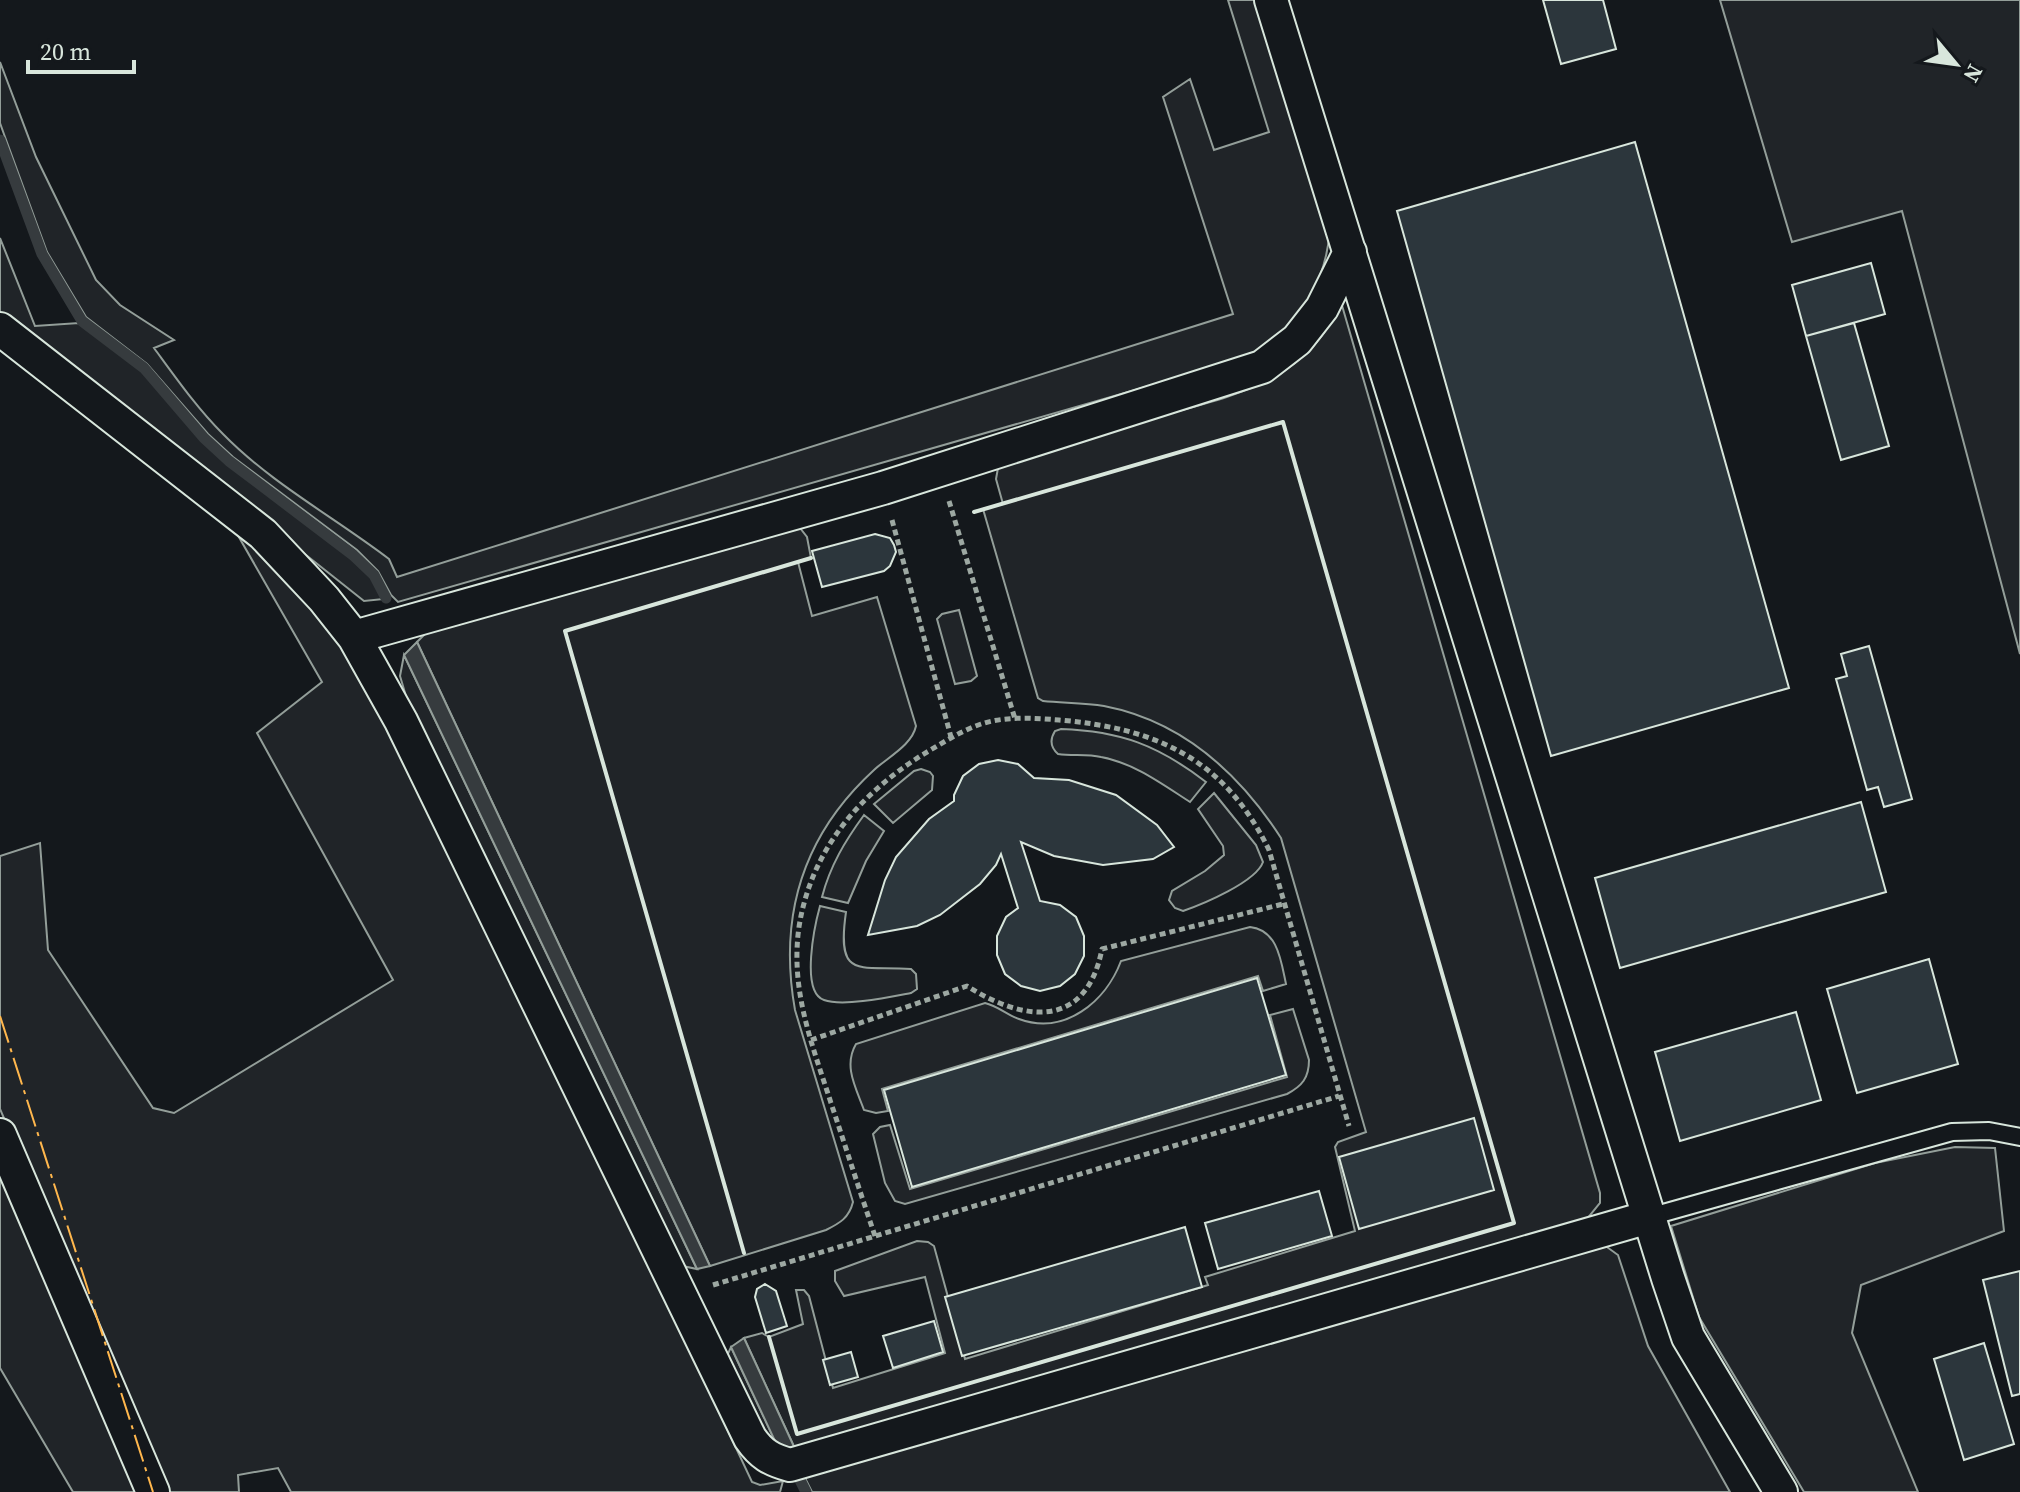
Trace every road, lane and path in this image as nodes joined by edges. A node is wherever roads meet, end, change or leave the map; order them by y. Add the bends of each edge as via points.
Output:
1 (1271, 0) edge
2 (1350, 252) junction
3 (0, 329) edge
4 (939, 469) junction
5 (883, 488) junction
6 (354, 637) junction
7 (1015, 719) junction
8 (951, 737) junction
9 (1283, 904) junction
10 (811, 1040) junction
11 (1339, 1096) junction
12 (1349, 1126) dead end
13 (0, 1135) edge
14 (2020, 1137) edge
15 (1649, 1217) junction
16 (875, 1236) junction
17 (681, 1294) junction
18 (153, 1492) edge
19 (1781, 1492) edge

1 - 2 street
2 - 4 street via 1322,308 1297,340 1262,367
2 - 15 street
3 - 6 street via 263,534
4 - 5 street
4 - 7 path
5 - 6 street
5 - 8 path
6 - 17 street via 401,721
7 - 8 path via 983,723
7 - 9 path via 1128,730 1189,757 1215,775 1255,821
8 - 10 path via 870,792 829,843 800,925 796,976
9 - 10 path via 1102,949 1088,985 1057,1012 1017,1010 967,986
9 - 11 path
10 - 16 path
11 - 12 path
11 - 16 path
13 - 18 street
14 - 15 lane via 1952,1132
15 - 17 street via 790,1465 772,1461 750,1438
15 - 19 street via 1688,1337
16 - 17 path

